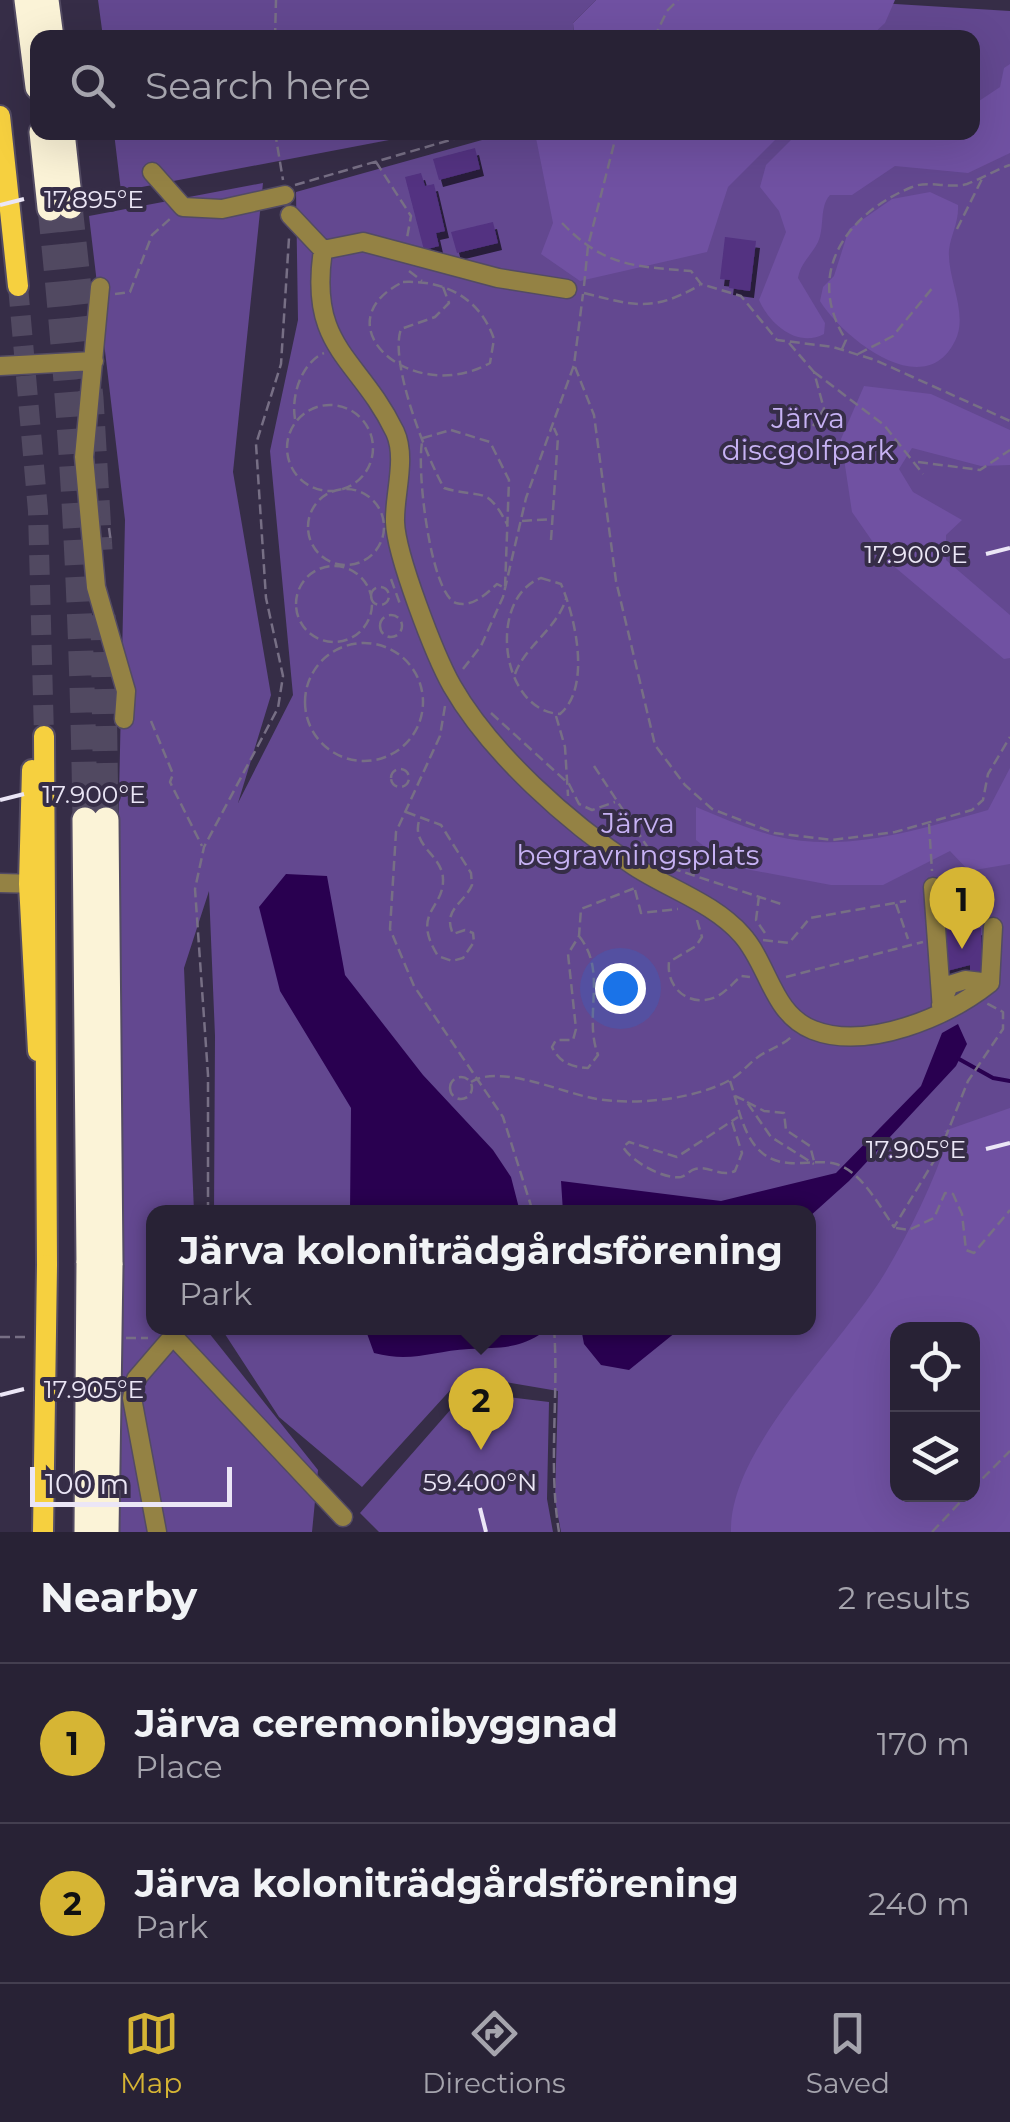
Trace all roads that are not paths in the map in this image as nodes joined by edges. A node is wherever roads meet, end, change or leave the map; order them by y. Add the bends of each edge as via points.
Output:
1 (27, 0) edge
2 (46, 0) edge
3 (31, 30) edge
4 (50, 30) edge
5 (0, 116) edge
6 (44, 140) edge
7 (62, 140) edge
8 (152, 172) dead end
9 (284, 192) road end
10 (290, 216) road end
11 (0, 230) edge
12 (323, 250) junction
13 (100, 287) dead end
14 (575, 291) road end
15 (94, 361) junction
16 (0, 366) edge
17 (124, 719) dead end
18 (39, 736) tunnel mouth
19 (95, 820) tunnel mouth
20 (0, 883) edge
21 (38, 884) junction
22 (933, 887) road end
23 (993, 927) dead end
24 (990, 984) junction
25 (942, 1008) junction
26 (100, 1264) junction
27 (343, 1518) dead end
28 (43, 1532) edge
29 (86, 1532) edge
30 (106, 1532) edge
31 (157, 1532) edge

1 - 3 highway
2 - 4 highway
5 - 11 main road via 12,286
6 - 7 highway via 60,207
8 - 9 street via 183,207 222,209
10 - 12 street
12 - 14 street via 363,242
12 - 25 street via 317,288 327,333 397,435 395,523 451,685 480,728 560,810 742,935 784,1010 800,1023 816,1031 879,1034
13 - 15 street
15 - 16 street
15 - 17 street via 84,457 96,587 126,691
18 - 21 main road
19 - 26 highway
20 - 21 street
21 - 28 main road, bridge via 47,1107
22 - 25 street
23 - 24 street
24 - 25 street
24 - 25 street via 949,985
26 - 29 highway, bridge
26 - 30 highway, bridge
27 - 31 street via 174,1336 136,1379 132,1398

